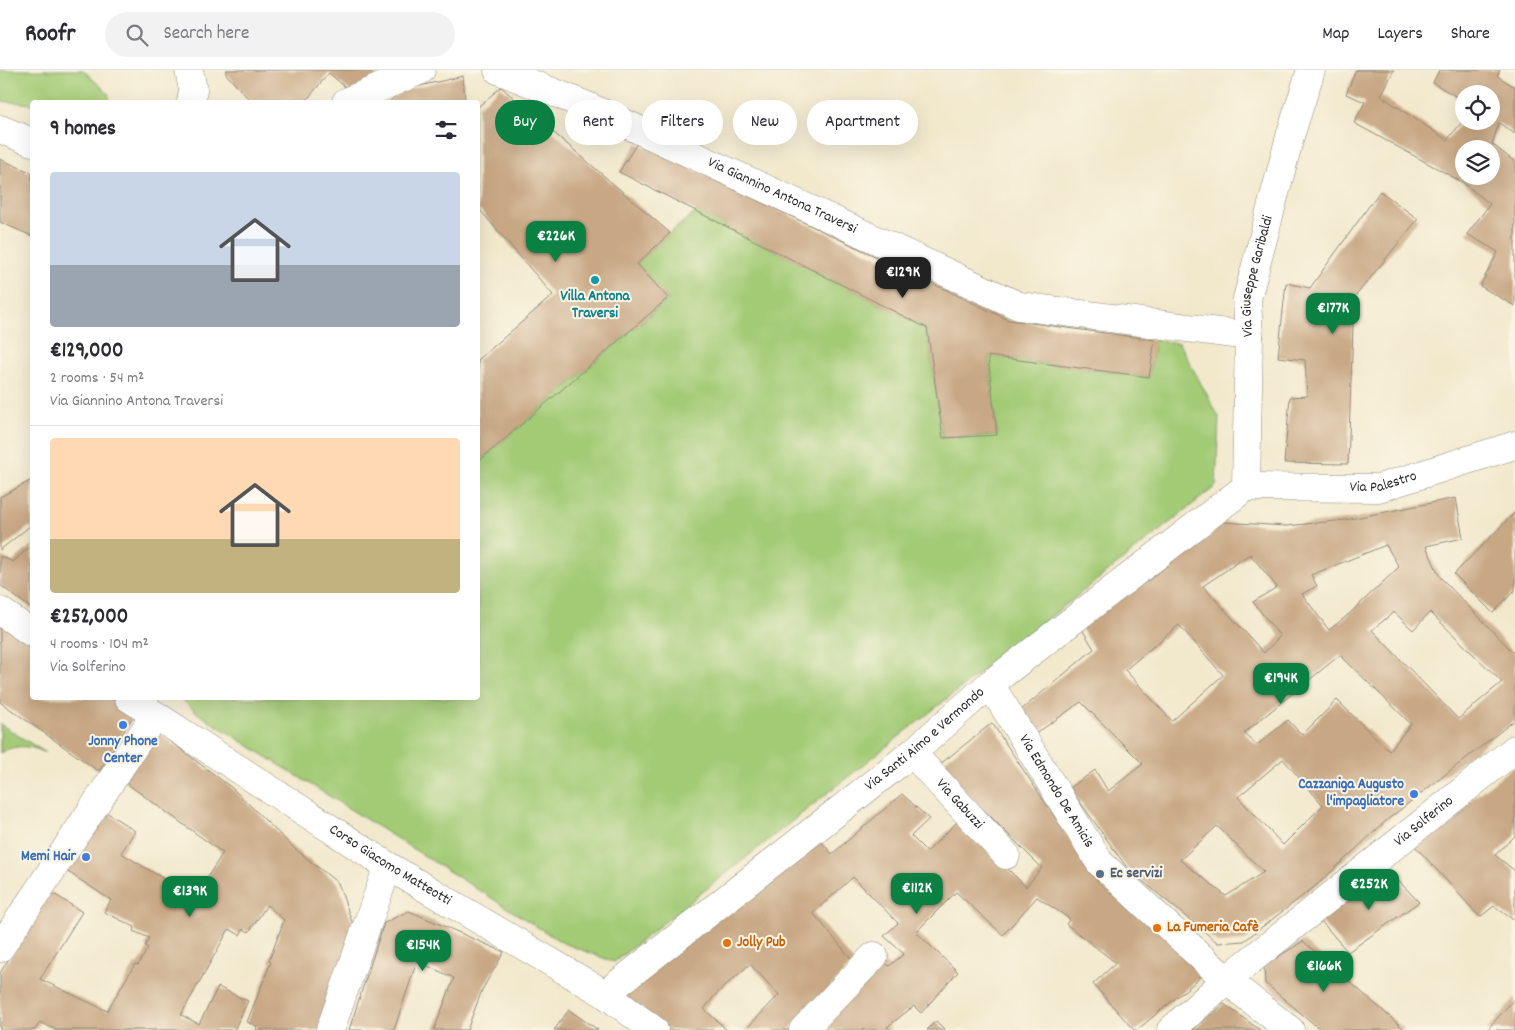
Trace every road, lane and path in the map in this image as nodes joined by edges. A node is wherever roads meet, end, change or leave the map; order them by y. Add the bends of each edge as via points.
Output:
1 (189, 70) edge
2 (421, 70) edge
3 (498, 70) edge
4 (1311, 70) edge
5 (191, 100) edge
6 (350, 100) edge
7 (0, 129) edge
8 (30, 141) edge
9 (1249, 336) junction
10 (1515, 445) edge
11 (1246, 487) junction
12 (0, 611) edge
13 (30, 632) edge
14 (990, 684) junction
15 (132, 700) edge
16 (155, 715) junction
17 (1515, 749) edge
18 (912, 753) junction
19 (1006, 855) dead end
20 (388, 866) junction
21 (0, 948) edge
22 (874, 956) dead end
23 (1226, 980) junction
24 (605, 994) junction
25 (330, 1030) edge
26 (654, 1030) edge
27 (803, 1030) edge
28 (1171, 1030) edge
29 (1290, 1030) edge

1 - 5 street
2 - 6 street
3 - 9 street, Via Giannino Antona Traversi via 584,105 1019,306
4 - 9 street, Via Giuseppe Garibaldi via 1247,299
7 - 8 street
9 - 11 street, Via Giuseppe Garibaldi
10 - 11 street, Via Palestro via 1379,488
11 - 14 street, Via Santi Aimo e Vermondo
12 - 13 street
14 - 18 street, Via Santi Aimo e Vermondo
14 - 23 street, Via Edmondo De Amicis via 1100,863
15 - 16 street, Corso Giacomo Matteotti
16 - 20 street, Corso Giacomo Matteotti
16 - 21 street
17 - 23 street, Via Solferino
18 - 19 street, Via Gabuzzi
18 - 24 street, Via Santi Aimo e Vermondo
20 - 24 street, Corso Giacomo Matteotti
20 - 25 street
22 - 27 street
23 - 28 street, Via Solferino
23 - 29 street, Via Edmondo De Amicis
24 - 26 street, Corso Giacomo Matteotti

